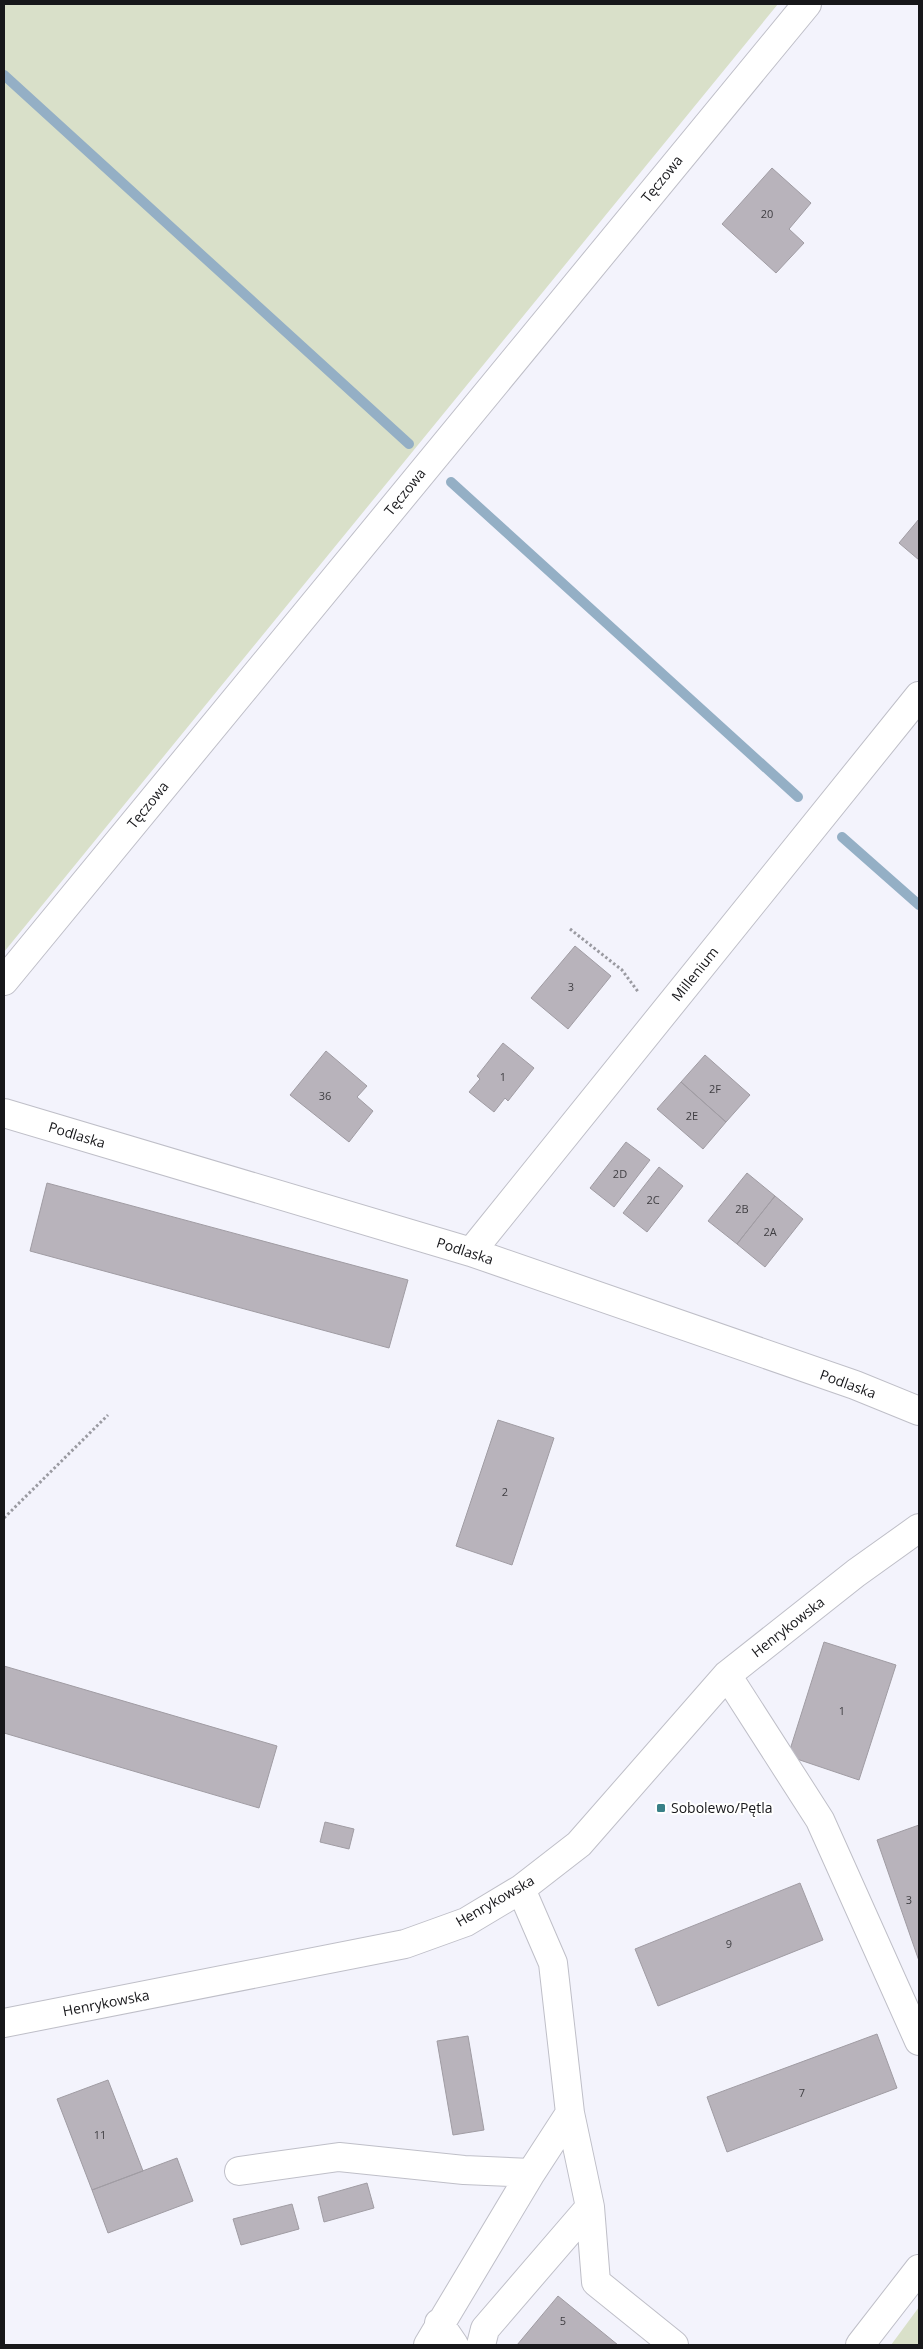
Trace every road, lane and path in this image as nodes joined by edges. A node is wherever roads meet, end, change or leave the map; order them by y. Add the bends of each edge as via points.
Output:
1 (807, 4) edge
2 (919, 696) edge
3 (570, 929) dead end
4 (4, 981) edge
5 (658, 1020) junction
6 (4, 1114) edge
7 (471, 1252) junction
8 (919, 1411) edge
9 (108, 1415) dead end
10 (4, 1518) edge
11 (919, 1528) edge
12 (727, 1675) junction
13 (521, 1890) junction
14 (4, 2023) edge
15 (919, 2041) edge
16 (570, 2113) junction
17 (239, 2172) dead end
18 (531, 2173) junction
19 (590, 2207) junction
20 (919, 2269) edge
21 (440, 2338) edge
22 (481, 2345) edge
23 (674, 2345) edge
24 (860, 2345) edge

1 - 4 street, Tęczowa
2 - 5 street, Millenium
3 - 5 path via 622,970
5 - 7 street, Millenium
6 - 7 street, Podlaska
7 - 8 street, Podlaska
9 - 10 path
11 - 12 street, Henrykowska
12 - 13 street, Henrykowska via 579,1844
12 - 15 street via 820,1820
13 - 14 street, Henrykowska via 466,1922 404,1944
13 - 16 street via 553,1963
16 - 18 street
16 - 19 street
17 - 18 street via 339,2158
18 - 21 street
19 - 22 street via 485,2329
19 - 23 street via 596,2282
20 - 24 street

